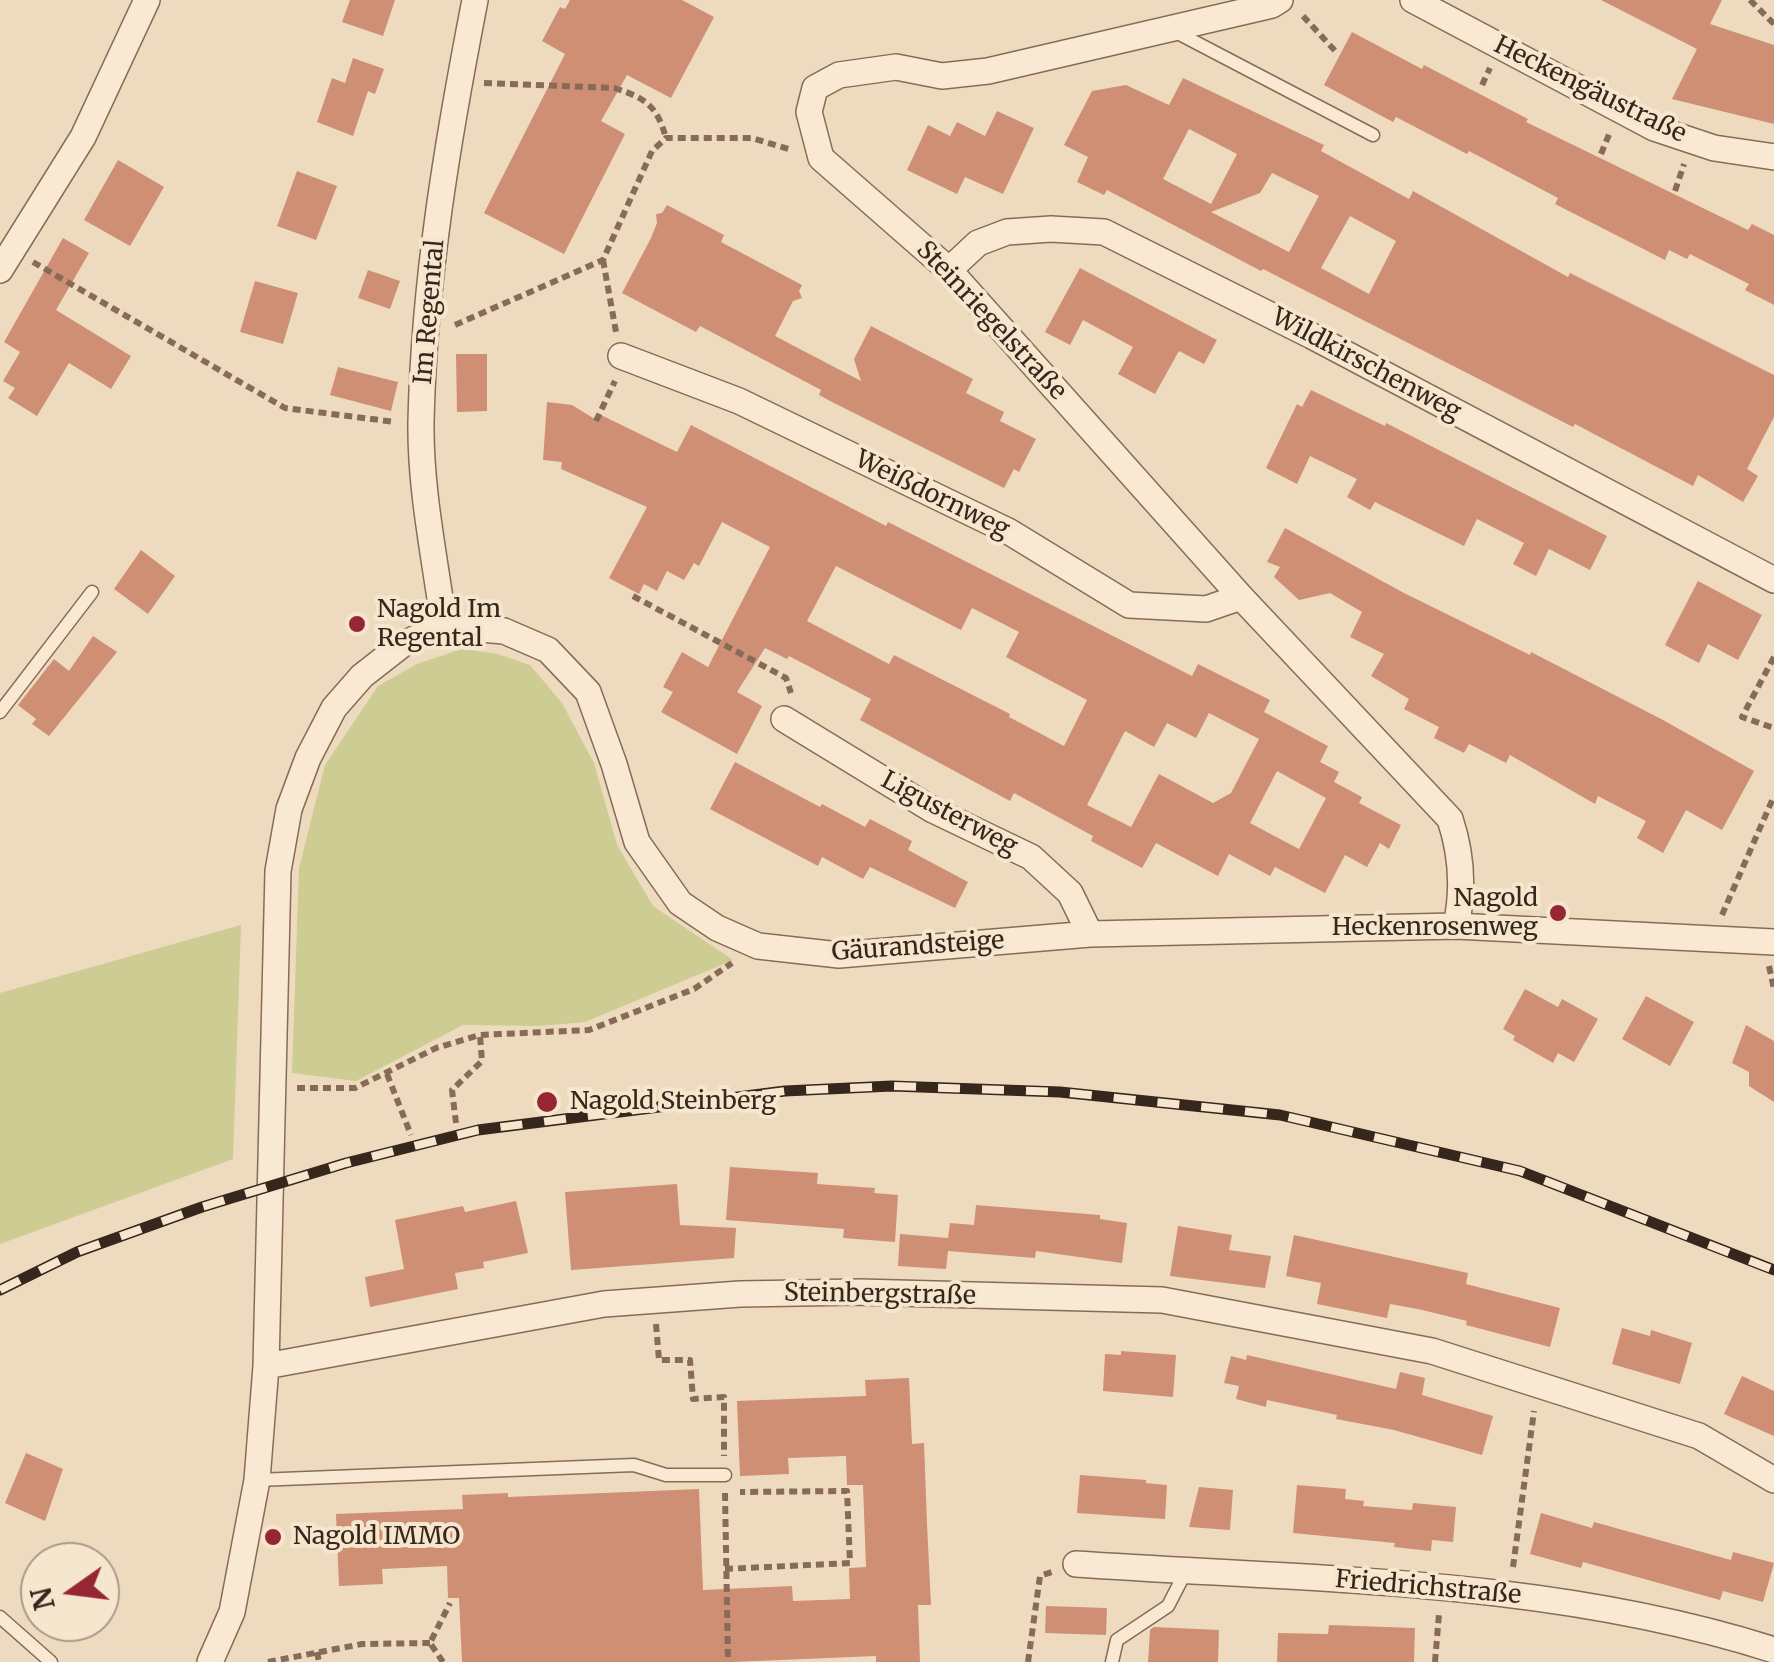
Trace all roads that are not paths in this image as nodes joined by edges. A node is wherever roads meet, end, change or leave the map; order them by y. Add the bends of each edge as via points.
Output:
1 (147, 0) edge
2 (474, 0) edge
3 (1414, 0) edge
4 (1290, 7) edge
5 (1170, 29) junction
6 (1373, 135) dead end
7 (1774, 157) edge
8 (6, 260) edge
9 (949, 270) junction
10 (624, 357) road end
11 (1774, 580) edge
12 (92, 592) dead end
13 (1241, 596) junction
14 (444, 626) junction
15 (0, 712) edge
16 (794, 725) road end
17 (1456, 926) junction
18 (1090, 934) junction
19 (1774, 942) edge
20 (266, 1366) junction
21 (724, 1475) dead end
22 (257, 1480) junction
23 (1774, 1480) edge
24 (1076, 1564) road end
25 (1186, 1572) junction
26 (0, 1617) edge
27 (1774, 1650) edge
28 (51, 1662) edge
29 (210, 1662) edge
30 (1112, 1662) edge

1 - 8 street via 83,137
2 - 14 street, Im Regental via 436,235 421,426
3 - 7 street, Heckengäustraße via 1654,128 1714,148
4 - 5 street via 1272,5
5 - 6 lane
5 - 9 street, Steinriegelstraße via 988,71 942,76 896,67 838,75 815,88 808,112 820,158
9 - 11 street, Wildkirschenweg via 978,243 1007,232 1104,232
9 - 13 street, Steinriegelstraße
10 - 13 street, Weißdornweg via 739,401 991,522 1129,606 1206,610
12 - 15 lane
13 - 17 street, Steinriegelstraße via 1450,819 1463,894
14 - 18 street, Gäurandsteige via 504,631 548,650 588,692 636,842 680,903 717,928 758,946 839,956
14 - 20 street, Gäurandsteige via 402,644 334,708 290,809 278,871
16 - 18 street, Ligusterweg via 933,810 1031,858 1070,893
17 - 18 street, Gäurandsteige
17 - 19 street, Gäurandsteige
20 - 22 street
20 - 23 street, Steinbergstraße via 654,1300 859,1292 1162,1300 1432,1351 1699,1436
21 - 22 lane via 666,1475 634,1465
22 - 29 street via 232,1612
24 - 25 street, Friedrichstraße
25 - 27 street, Friedrichstraße via 1510,1594 1590,1605
25 - 30 lane via 1168,1606 1117,1640
26 - 28 lane

